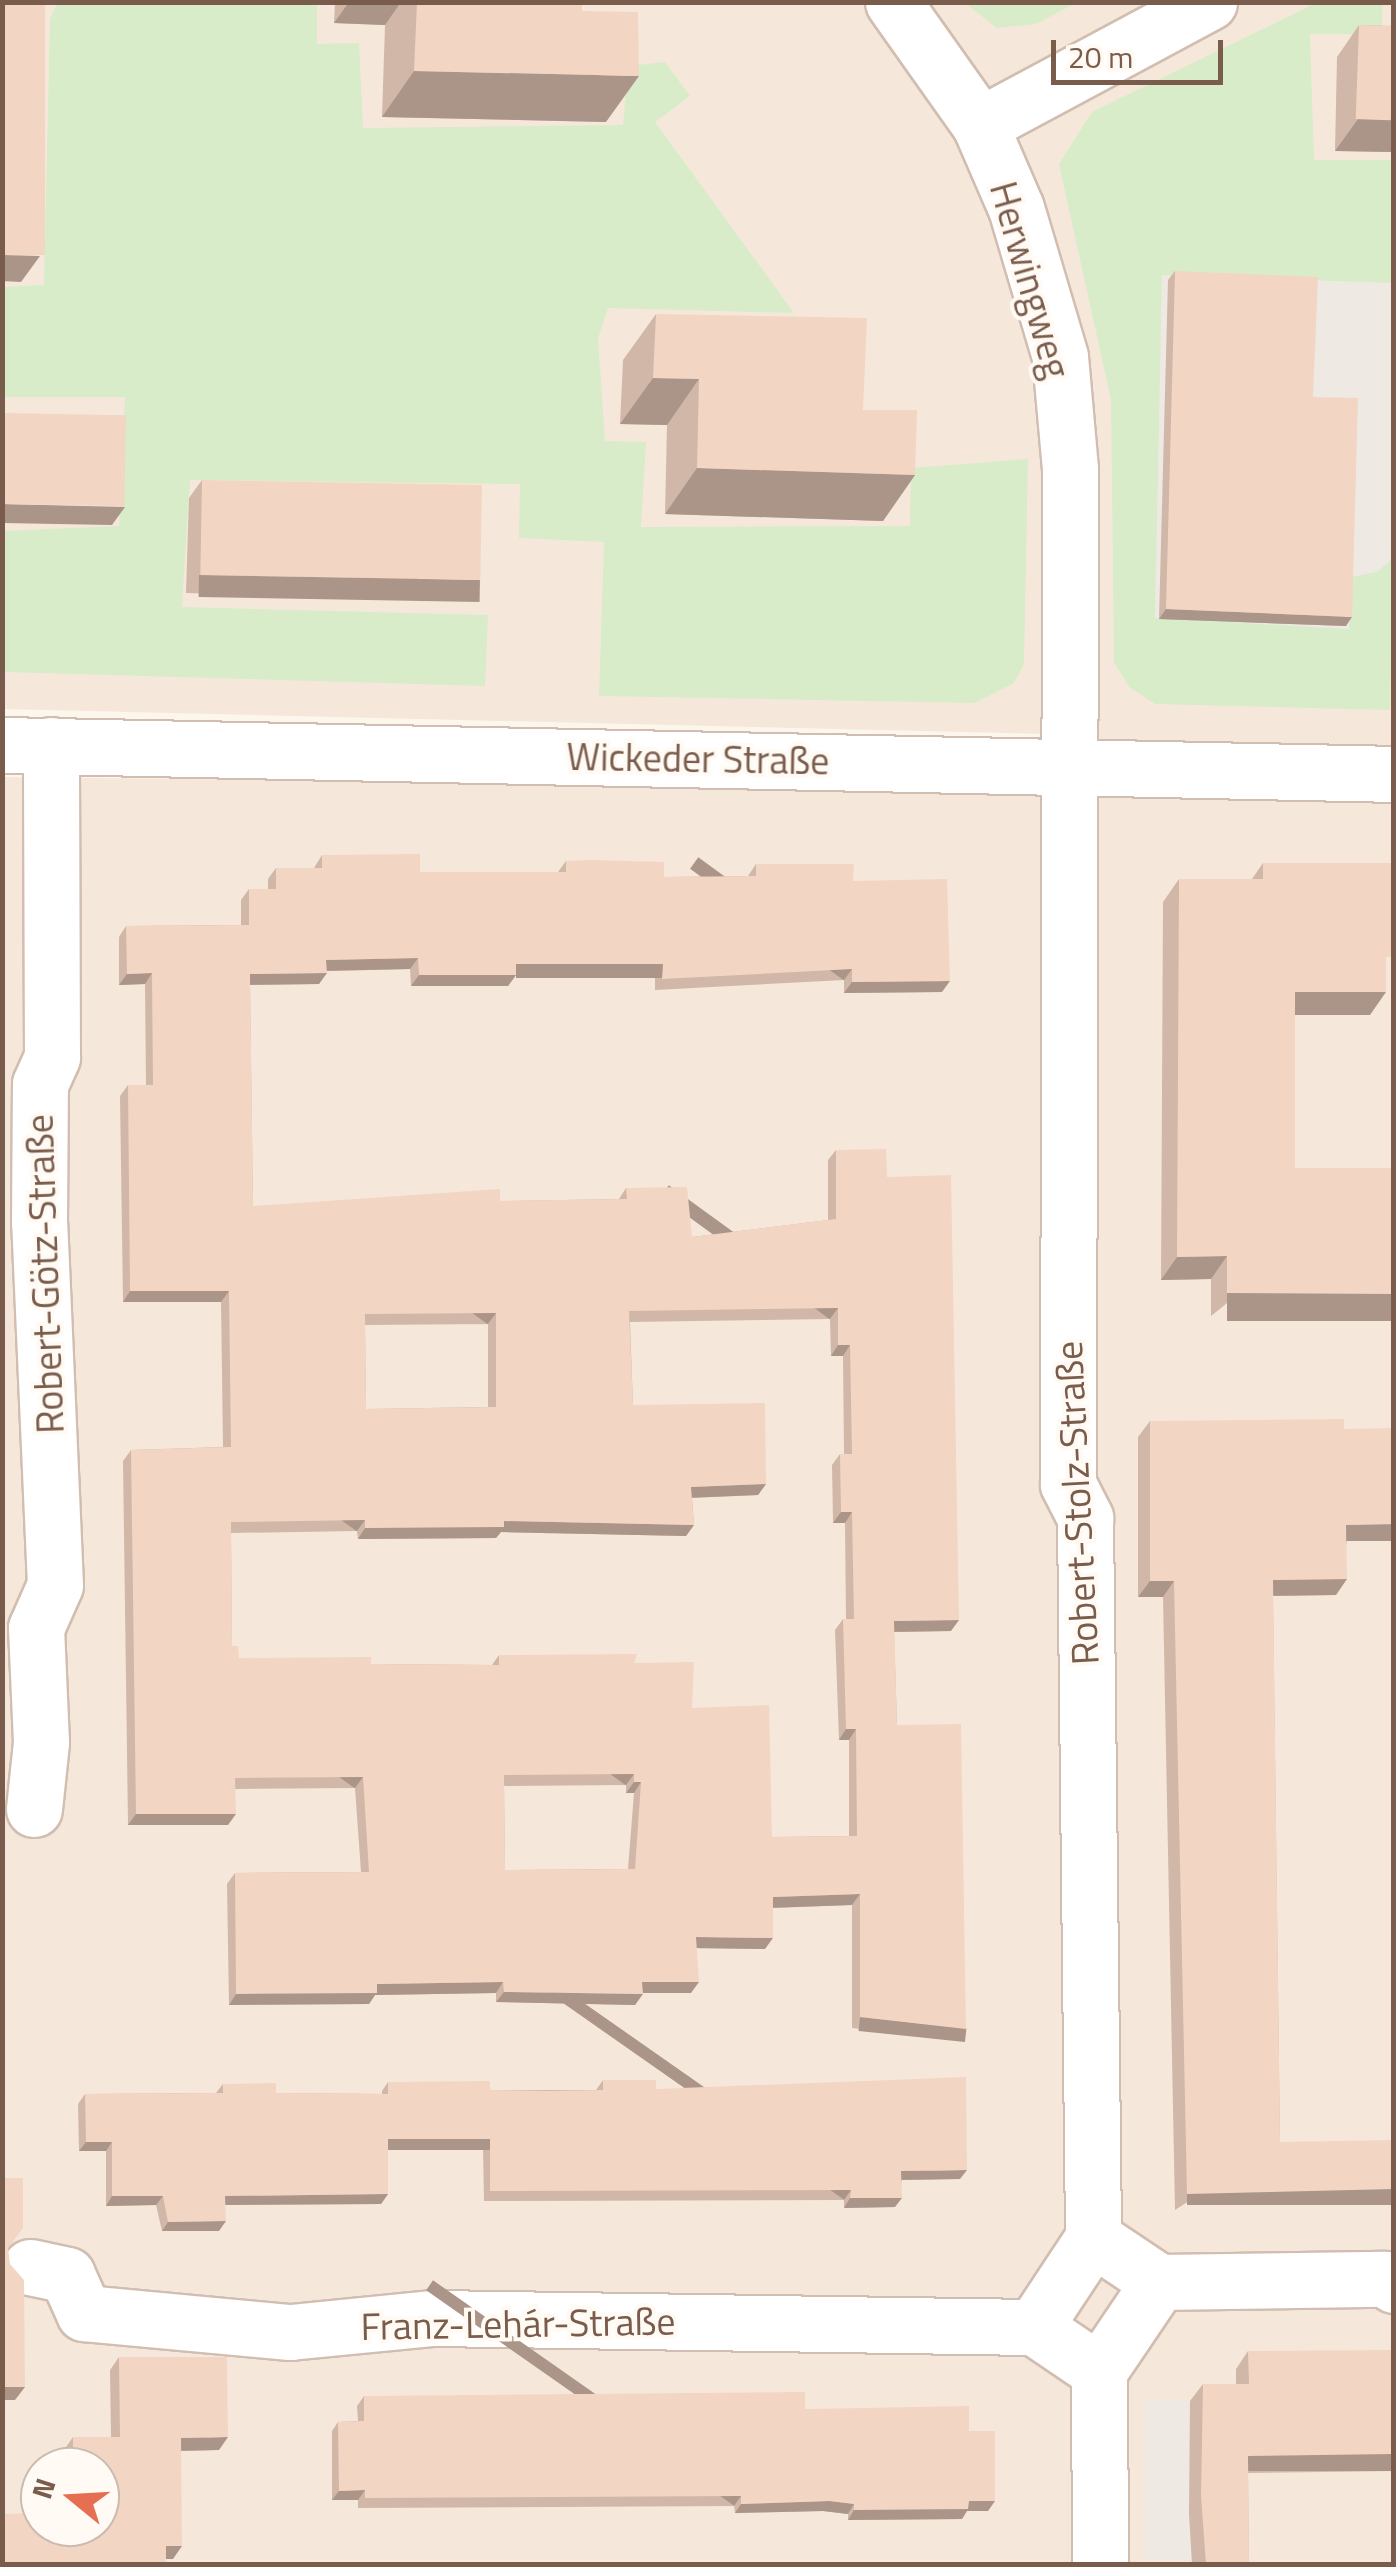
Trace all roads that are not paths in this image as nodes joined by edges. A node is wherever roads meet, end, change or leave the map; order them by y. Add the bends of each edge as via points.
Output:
1 (893, 2) edge
2 (1209, 2) edge
3 (980, 125) junction
4 (26, 745) edge
5 (1067, 768) junction
6 (1394, 774) edge
7 (20, 1681) edge
8 (34, 1809) dead end
9 (1093, 2238) junction
10 (30, 2267) dead end
11 (1159, 2282) junction
12 (1394, 2285) edge
13 (1034, 2327) junction
14 (1099, 2371) junction
15 (1100, 2564) edge

1 - 3 street, Herwingweg
2 - 3 street
3 - 5 street, Herwingweg via 1016,208 1060,357 1070,469
4 - 5 street, Wickeder Straße
4 - 7 street, Robert-Götz-Straße via 52,1057 40,1084 39,1222 54,1585
5 - 6 street, Wickeder Straße
5 - 9 street, Robert-Stolz-Straße via 1068,1484 1085,1518
7 - 8 street, Robert-Götz-Straße via 41,1742
9 - 11 street
9 - 13 street
10 - 13 street, Franz-Lehár-Straße via 68,2274 84,2312 290,2332 433,2318
11 - 12 street via 1385,2279
11 - 14 street
13 - 14 street
14 - 15 street

